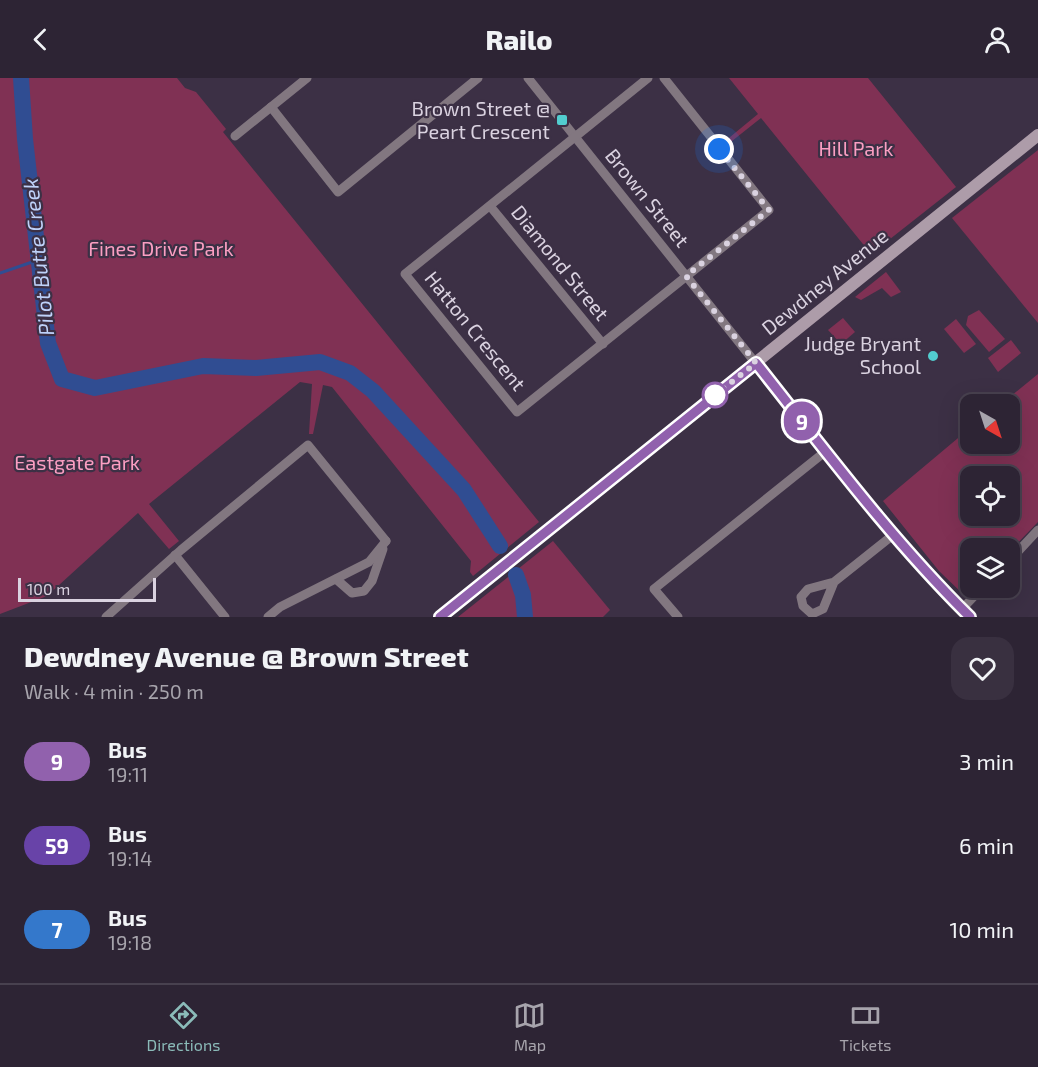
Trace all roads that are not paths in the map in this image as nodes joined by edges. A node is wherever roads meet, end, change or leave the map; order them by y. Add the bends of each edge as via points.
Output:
1 (308, 78) edge
2 (478, 78) edge
3 (528, 78) edge
4 (648, 78) edge
5 (664, 78) edge
6 (271, 107) junction
7 (1038, 135) edge
8 (234, 136) dead end
9 (575, 137) junction
10 (490, 206) junction
11 (686, 276) junction
12 (603, 344) junction
13 (756, 363) junction
14 (826, 451) junction
15 (1038, 530) edge
16 (893, 535) junction
17 (386, 541) junction
18 (1020, 549) edge
19 (175, 555) junction
20 (336, 579) junction
21 (834, 582) dead end
22 (976, 598) edge
23 (966, 615) edge
24 (106, 617) edge
25 (225, 617) edge
26 (268, 617) edge
27 (440, 617) edge
28 (678, 617) edge

1 - 6 street
2 - 6 street via 338,192
3 - 9 street, Brown Street
4 - 9 street, Hatton Crescent
5 - 11 street, Hatton Crescent via 769,210
6 - 8 street
7 - 13 street, Dewdney Avenue
9 - 10 street, Hatton Crescent
9 - 11 street, Brown Street
10 - 12 street, Diamond Street
10 - 12 street, Hatton Crescent via 405,274 509,403 517,412
11 - 12 street, Hatton Crescent
11 - 13 street, Brown Street
13 - 14 street, Brown Street
13 - 27 street, Dewdney Avenue
14 - 16 street, Brown Street
14 - 28 street via 654,589
15 - 18 street
16 - 21 street
16 - 23 street, Brown Street
17 - 19 street via 308,445
17 - 20 street via 369,561
17 - 20 street via 372,581 364,591 352,593
19 - 24 street
19 - 25 street
20 - 26 street
22 - 23 street

